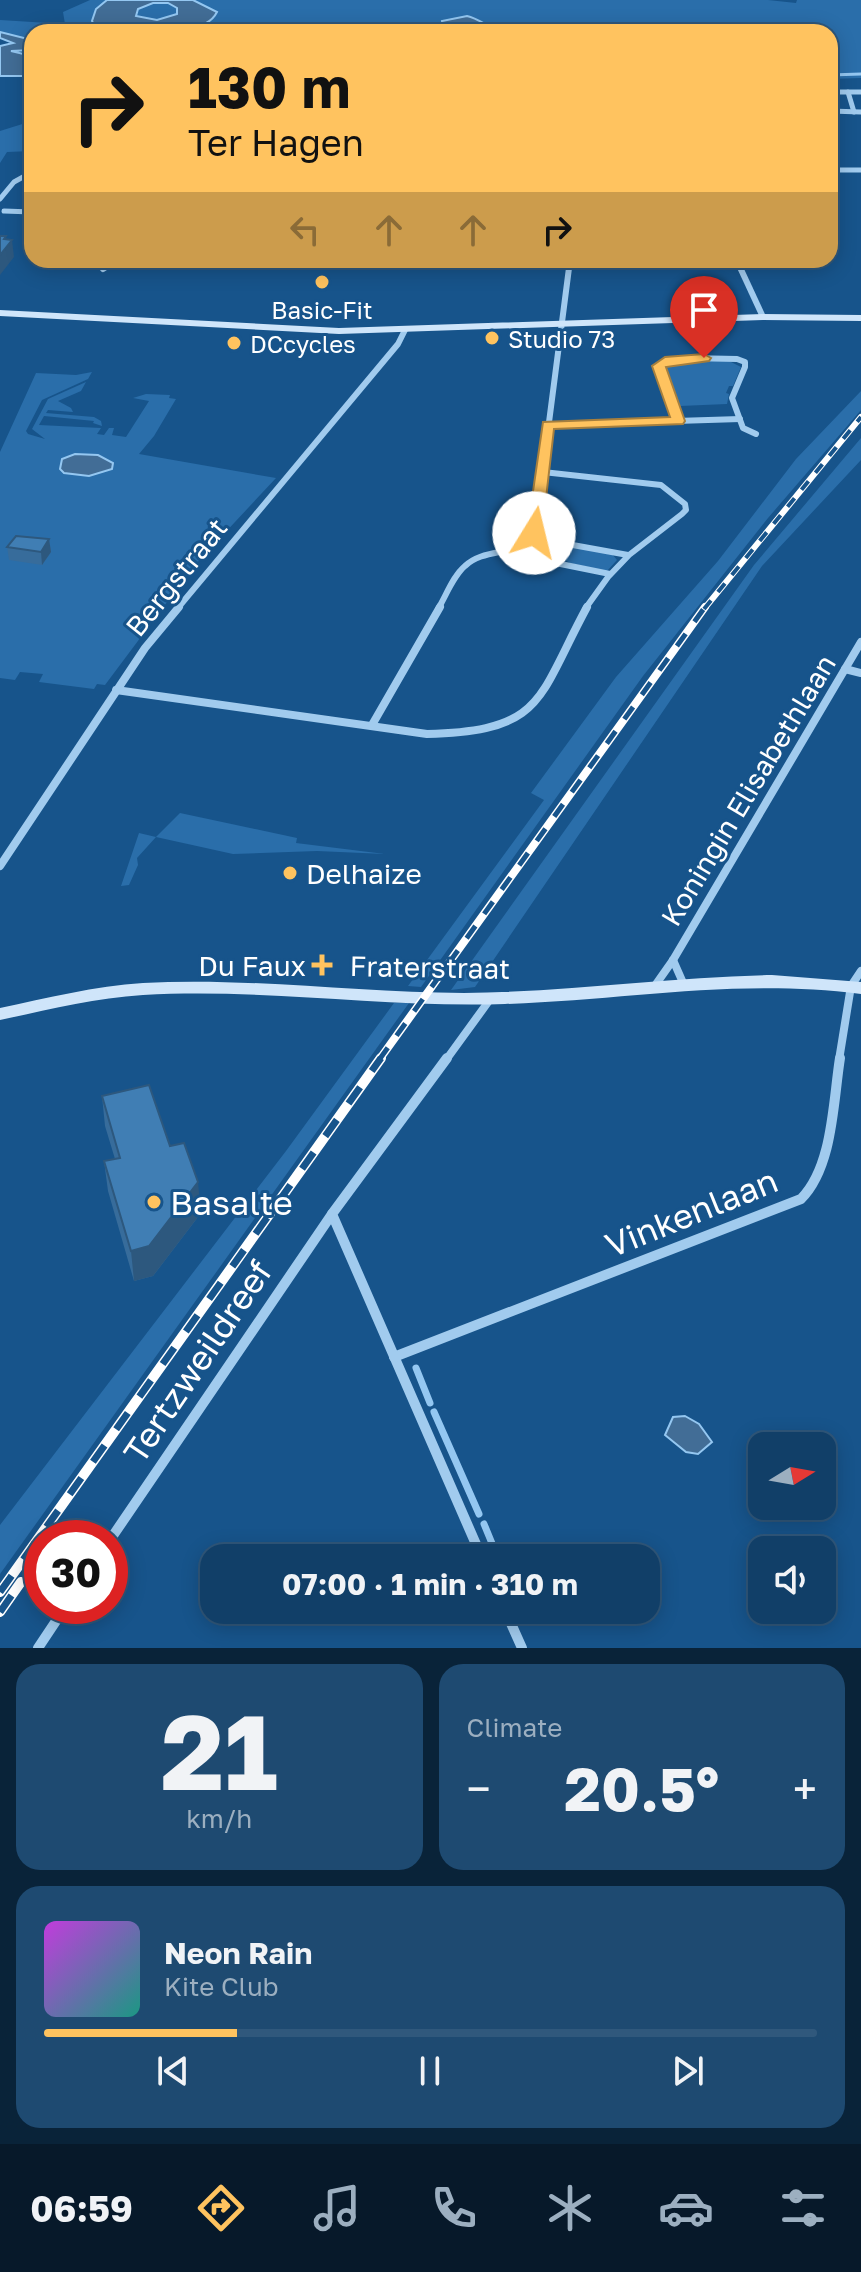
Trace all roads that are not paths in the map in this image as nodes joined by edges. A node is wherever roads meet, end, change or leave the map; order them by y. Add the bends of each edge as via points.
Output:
1 (838, 92) edge
2 (848, 92) junction
3 (861, 92) edge
4 (838, 111) edge
5 (854, 112) junction
6 (861, 112) edge
7 (838, 170) edge
8 (861, 170) edge
9 (24, 176) edge
10 (0, 199) edge
11 (1, 210) edge
12 (24, 211) edge
13 (569, 268) edge
14 (741, 268) edge
15 (0, 313) edge
16 (763, 317) junction
17 (861, 318) edge
18 (563, 325) junction
19 (405, 330) junction
20 (740, 419) junction
21 (678, 421) junction
22 (548, 425) junction
23 (756, 434) dead end
24 (543, 472) junction
25 (532, 540) junction
26 (497, 552) junction
27 (628, 555) junction
28 (610, 574) junction
29 (861, 642) edge
30 (845, 669) junction
31 (861, 673) edge
32 (116, 690) junction
33 (372, 725) junction
34 (0, 866) edge
35 (673, 960) junction
36 (858, 982) edge
37 (684, 985) junction
38 (654, 987) junction
39 (491, 998) junction
40 (0, 1014) edge
41 (332, 1214) junction
42 (394, 1357) junction
43 (124, 1520) edge
44 (476, 1544) edge
45 (54, 1624) edge
46 (511, 1624) edge
47 (38, 1648) edge
48 (522, 1648) edge

1 - 2 street
2 - 3 street
2 - 5 street
4 - 5 street
5 - 6 street
7 - 8 street
9 - 10 street
11 - 12 street
13 - 18 street
14 - 16 street
15 - 19 main road via 243,328
16 - 17 main road
16 - 18 main road
18 - 19 main road
18 - 22 street
19 - 32 street, Bergstraat via 170,616
20 - 21 street
20 - 21 street via 732,398 745,362 719,357 676,359 659,366
20 - 23 street via 743,428
21 - 22 street
22 - 24 street
24 - 25 street
24 - 27 street via 653,483 685,504 683,513
25 - 26 street
25 - 27 street
26 - 28 street
26 - 33 street via 477,556 462,568
27 - 28 street
28 - 33 street via 587,606 543,695 525,714 463,734
29 - 30 street, Koningin Elisabethlaan
30 - 31 street
30 - 35 street, Koningin Elisabethlaan
32 - 33 street
32 - 34 street, Bergstraat
35 - 37 street, Koningin Elisabethlaan
35 - 38 street, Koningin Elisabethlaan
36 - 37 main road, Fraterstraat
36 - 42 street, Vinkenlaan via 822,1169 801,1199
37 - 38 main road, Fraterstraat
38 - 39 main road, Fraterstraat
39 - 40 main road, Fraterstraat via 173,988 105,993
39 - 41 street, Tertzweildreef
41 - 42 street
41 - 43 street, Tertzweildreef
42 - 44 street
45 - 47 street
46 - 48 street

